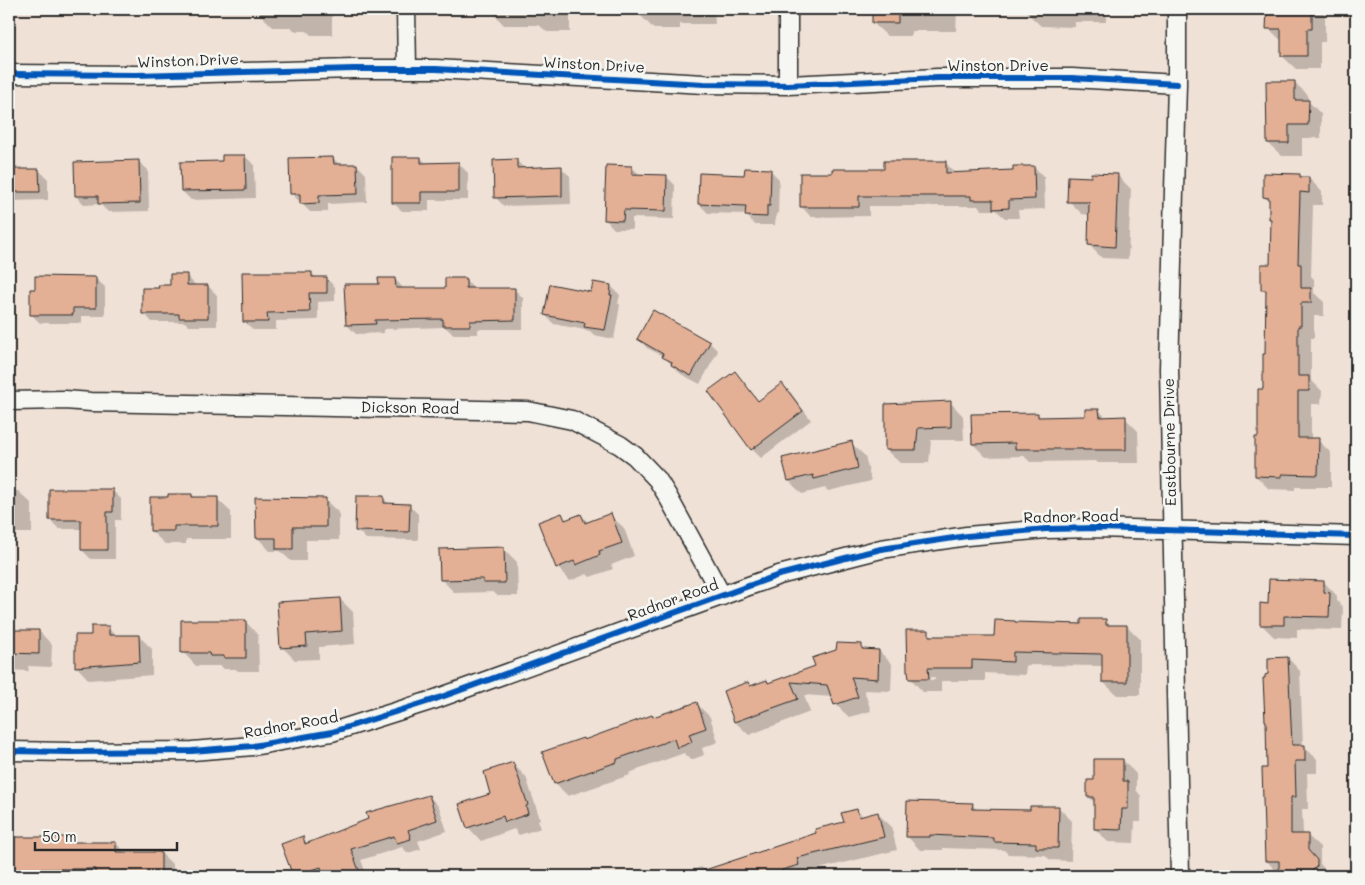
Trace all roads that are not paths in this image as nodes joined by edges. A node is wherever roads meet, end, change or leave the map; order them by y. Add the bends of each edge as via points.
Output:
1 (406, 9) edge
2 (788, 9) edge
3 (1177, 9) edge
4 (407, 70) junction
5 (9, 74) edge
6 (1177, 84) junction
7 (788, 85) junction
8 (9, 401) edge
9 (1172, 530) junction
10 (1356, 536) edge
11 (722, 596) junction
12 (9, 751) edge
13 (1180, 876) edge

1 - 4 street
2 - 7 street
3 - 6 street, Eastbourne Drive
4 - 5 street, Winston Drive
4 - 7 street, Winston Drive
6 - 7 street, Winston Drive via 1072,78 938,78
6 - 9 street, Eastbourne Drive via 1169,369
8 - 11 street, Dickson Road via 528,411 572,420 620,445 651,472 674,507
9 - 10 street, Radnor Road
9 - 11 street, Radnor Road via 1046,529 968,536 855,554 779,575
9 - 13 street, Eastbourne Drive
11 - 12 street, Radnor Road via 433,700 332,732 253,746 192,751

